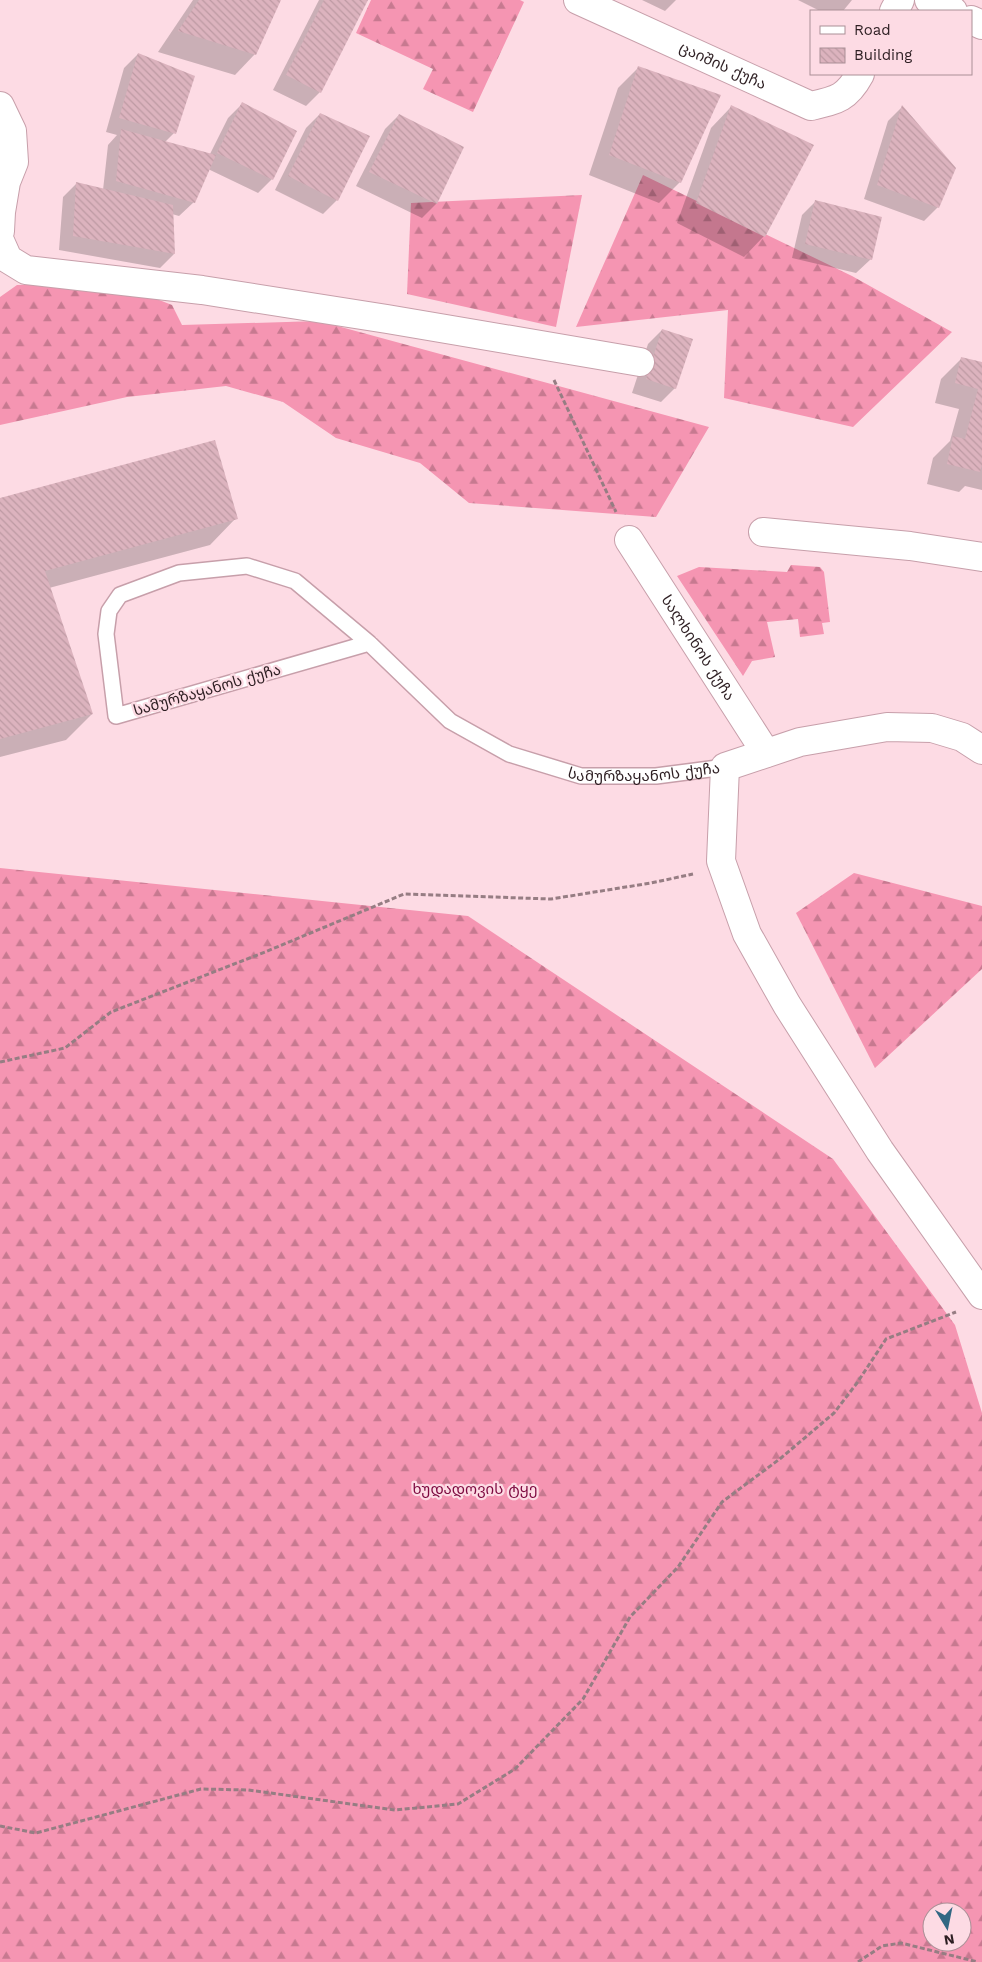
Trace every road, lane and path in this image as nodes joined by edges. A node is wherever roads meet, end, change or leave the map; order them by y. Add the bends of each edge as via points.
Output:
1 (578, 0) edge
2 (929, 0) edge
3 (951, 10) edge
4 (859, 75) edge
5 (0, 106) edge
6 (0, 231) edge
7 (0, 241) edge
8 (640, 362) dead end
9 (550, 372) dead end
10 (763, 532) dead end
11 (629, 540) joint
12 (982, 557) edge
13 (369, 643) junction
14 (982, 750) edge
15 (766, 753) junction
16 (725, 767) junction
17 (723, 867) junction
18 (0, 1062) edge
19 (973, 1302) edge
20 (0, 1826) edge
21 (858, 1962) edge
22 (978, 1962) edge

1 - 4 street, ცაიშის ქუჩა via 811,106 833,101 852,88
2 - 3 street
5 - 6 street via 12,131 14,162 6,182
7 - 8 street via 8,259 26,270 387,318
9 - 11 path
10 - 12 street via 910,546
11 - 15 street, სალხინოს ქუჩა
13 - 13 lane, სამურზაყანოს ქუჩა via 144,708 116,716 106,634 109,611 120,594 179,573 247,566 295,581
13 - 16 lane, სამურზაყანოს ქუჩა via 450,721 509,754 581,776 656,776
14 - 15 street, სამურზაყანოს ქუჩა via 962,737 932,728 887,727 800,742
15 - 16 street, სამურზაყანოს ქუჩა
16 - 17 street
17 - 18 path via 651,883 551,899 404,894 111,1012 65,1048
17 - 19 street via 747,934 787,1005
19 - 20 path via 886,1339 834,1413 722,1502 678,1567 630,1617 583,1699 515,1769 458,1804 395,1810 248,1790 201,1789 36,1833
21 - 22 path via 882,1946 901,1943

